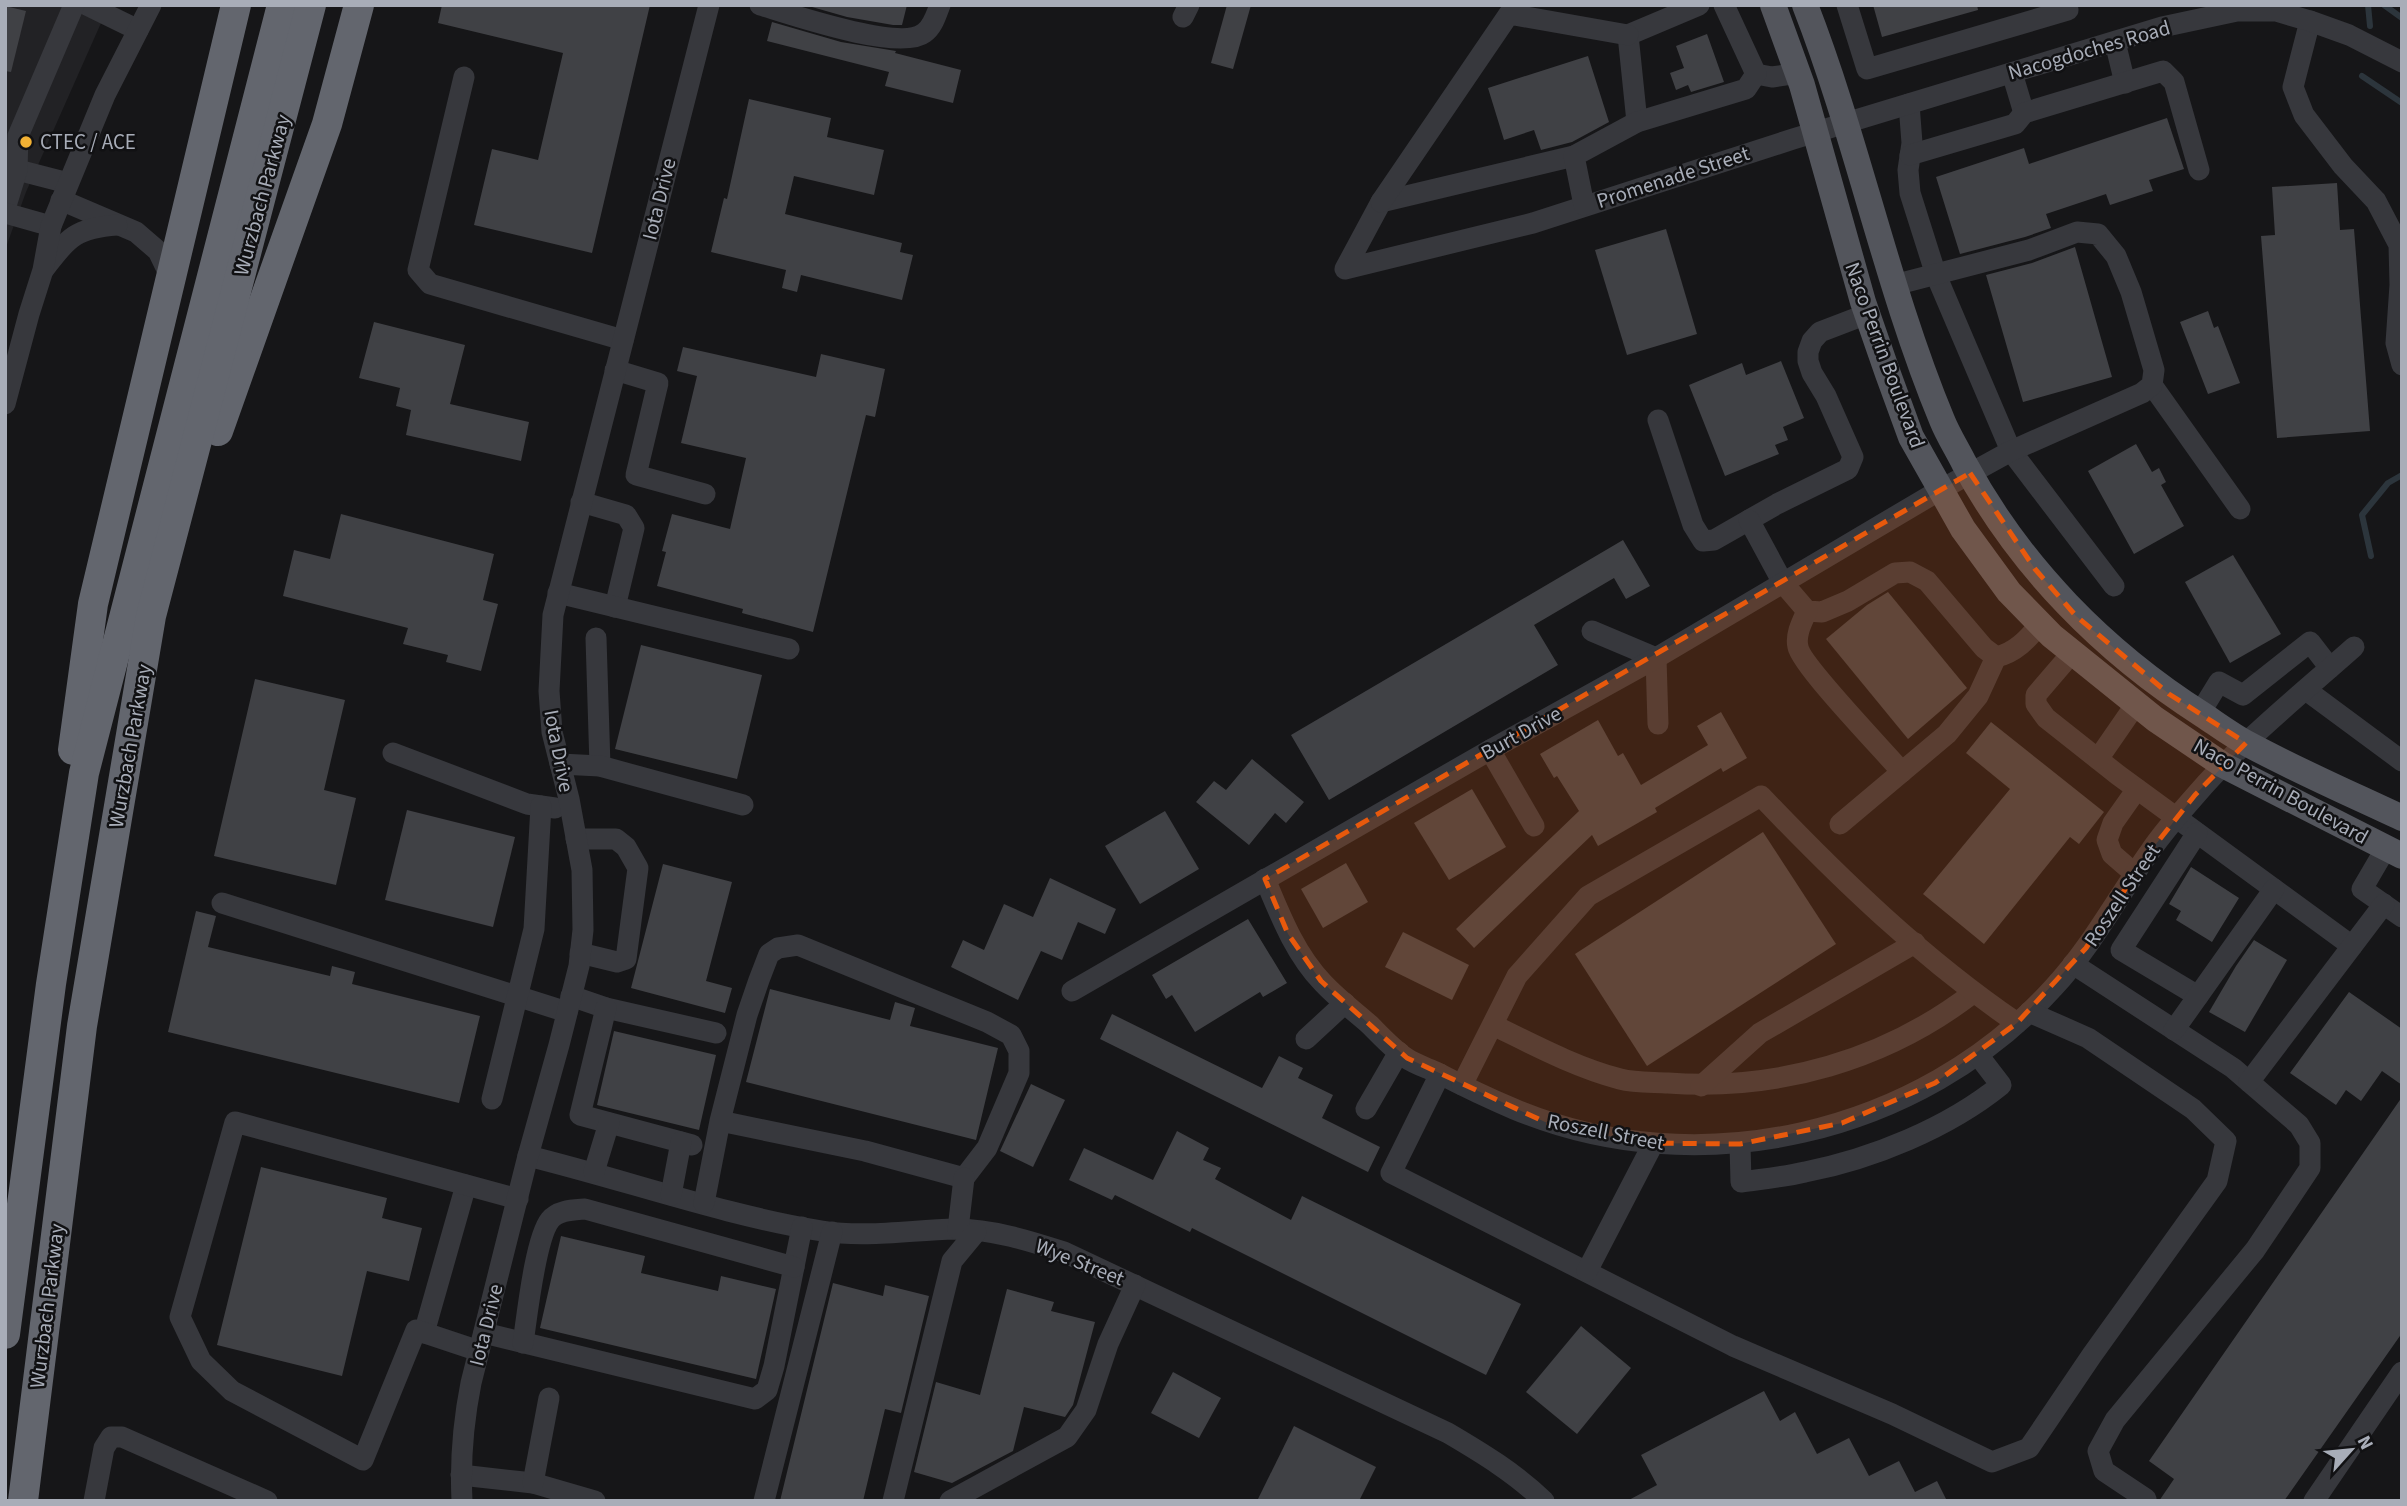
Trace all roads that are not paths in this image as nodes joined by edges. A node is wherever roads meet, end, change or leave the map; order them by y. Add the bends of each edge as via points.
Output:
1 (74, 5) edge
2 (87, 5) edge
3 (151, 5) edge
4 (236, 5) edge
5 (282, 5) edge
6 (311, 5) edge
7 (359, 5) edge
8 (709, 5) edge
9 (760, 5) edge
10 (940, 5) edge
11 (1699, 5) edge
12 (1724, 5) edge
13 (1773, 5) edge
14 (1805, 5) edge
15 (1847, 5) edge
16 (2065, 5) edge
17 (2310, 20) junction
18 (138, 30) junction
19 (1628, 34) junction
20 (2115, 42) junction
21 (2402, 62) edge
22 (1798, 73) junction
23 (2012, 73) junction
24 (1756, 74) junction
25 (464, 77) dead end
26 (2125, 83) junction
27 (1909, 104) junction
28 (2024, 113) junction
29 (1637, 122) junction
30 (1847, 123) junction
31 (1814, 132) junction
32 (1910, 155) junction
33 (1574, 156) junction
34 (11, 168) edge
35 (2199, 170) dead end
36 (64, 191) junction
37 (1381, 202) junction
38 (1584, 205) junction
39 (5, 211) edge
40 (120, 225) junction
41 (51, 226) junction
42 (2400, 245) edge
43 (43, 270) junction
44 (1936, 275) junction
45 (171, 278) junction
46 (1894, 285) junction
47 (1867, 314) junction
48 (623, 340) junction
49 (2402, 365) edge
50 (615, 370) junction
51 (2152, 385) junction
52 (7, 394) edge
53 (1658, 420) dead end
54 (2011, 451) junction
55 (1970, 474) junction
56 (1940, 490) junction
57 (705, 494) dead end
58 (581, 502) junction
59 (2240, 509) dead end
60 (1749, 520) junction
61 (1783, 583) junction
62 (2114, 586) dead end
63 (558, 593) junction
64 (615, 607) junction
65 (1807, 611) junction
66 (151, 616) junction
67 (2040, 624) junction
68 (1592, 631) dead end
69 (596, 638) dead end
70 (2354, 647) dead end
71 (789, 649) dead end
72 (2071, 653) junction
73 (1996, 657) junction
74 (1656, 658) junction
75 (2330, 668) junction
76 (2306, 690) junction
77 (2136, 704) junction
78 (2200, 713) junction
79 (1658, 724) dead end
80 (2246, 743) junction
81 (1490, 750) junction
82 (393, 753) dead end
83 (2098, 759) junction
84 (2402, 761) edge
85 (560, 764) junction
86 (2223, 765) junction
87 (600, 766) junction
88 (1902, 772) junction
89 (2137, 789) junction
90 (743, 805) dead end
91 (541, 806) junction
92 (571, 809) junction
93 (2177, 818) junction
94 (2402, 818) edge
95 (1840, 824) dead end
96 (1534, 826) dead end
97 (2197, 833) junction
98 (576, 839) junction
99 (2394, 852) edge
100 (2135, 874) junction
101 (1265, 879) junction
102 (2274, 889) junction
103 (222, 903) dead end
104 (2384, 904) junction
105 (2402, 917) edge
106 (1914, 943) junction
107 (2352, 946) junction
108 (580, 953) junction
109 (2073, 964) junction
110 (51, 984) junction
111 (1072, 991) dead end
112 (1973, 993) junction
113 (518, 996) junction
114 (2198, 996) junction
115 (1345, 1003) junction
116 (569, 1004) junction
117 (606, 1008) junction
118 (2023, 1018) junction
119 (1493, 1024) junction
120 (2174, 1030) junction
121 (716, 1033) dead end
122 (1306, 1039) dead end
123 (559, 1045) junction
124 (1399, 1052) junction
125 (1978, 1055) junction
126 (594, 1056) junction
127 (1440, 1074) junction
128 (2249, 1082) junction
129 (1462, 1085) junction
130 (1701, 1086) junction
131 (492, 1098) dead end
132 (1366, 1108) dead end
133 (720, 1121) junction
134 (609, 1123) junction
135 (1653, 1143) junction
136 (1740, 1143) junction
137 (528, 1156) junction
138 (604, 1176) junction
139 (964, 1178) junction
140 (466, 1185) junction
141 (671, 1195) junction
142 (517, 1199) junction
143 (704, 1203) junction
144 (603, 1216) junction
145 (802, 1227) junction
146 (967, 1230) junction
147 (832, 1232) junction
148 (504, 1254) junction
149 (535, 1264) junction
150 (794, 1267) junction
151 (1587, 1271) junction
152 (1135, 1285) junction
153 (424, 1333) junction
154 (5, 1334) edge
155 (481, 1342) junction
156 (523, 1343) junction
157 (2402, 1372) edge
158 (549, 1398) dead end
159 (461, 1475) junction
160 (533, 1483) junction
161 (2146, 1499) dead end
162 (23, 1501) edge
163 (94, 1501) edge
164 (267, 1501) edge
165 (462, 1501) edge
166 (595, 1501) edge
167 (764, 1501) edge
168 (893, 1501) edge
169 (950, 1501) edge
170 (1544, 1501) edge
171 (2314, 1501) edge

1 - 34 street via 18,136
2 - 18 street
3 - 18 street
4 - 45 highway
5 - 110 highway, Wurzbach Parkway via 84,773
6 - 66 highway, Wurzbach Parkway
7 - 66 highway via 327,124
8 - 48 street, Iota Drive
9 - 10 street via 868,35 902,39 923,35
11 - 19 street
12 - 24 street
13 - 22 main road, Naco Perrin Boulevard
14 - 30 main road, Naco Perrin Boulevard
15 - 16 street via 1867,69 2068,10
17 - 20 street, Nacogdoches Road via 2276,11 2237,11
17 - 21 street, Nacogdoches Road
17 - 42 street via 2293,87 2304,115 2376,201
18 - 36 street
19 - 29 street
19 - 37 street via 1509,14
20 - 23 street, Nacogdoches Road
20 - 26 street
22 - 24 street
22 - 31 main road, Naco Perrin Boulevard
23 - 27 street, Nacogdoches Road
23 - 28 street
24 - 29 street via 1746,89
25 - 48 street via 418,270 430,284
26 - 28 street
26 - 35 street via 2163,71 2174,82
27 - 30 street, Nacogdoches Road
27 - 32 street
28 - 32 street via 2015,124
29 - 33 street
30 - 31 street, Nacogdoches Road
30 - 46 main road, Naco Perrin Boulevard
31 - 38 street, Promenade Street
31 - 47 main road, Naco Perrin Boulevard
32 - 44 street via 1910,193
33 - 37 street
33 - 38 street
34 - 36 street
34 - 39 street
36 - 40 street
36 - 41 street
37 - 38 street, Promenade Street via 1345,269 1533,223
39 - 41 street
40 - 43 street via 92,226 68,239
40 - 45 street via 158,251
41 - 43 street
42 - 49 street via 2396,343
43 - 52 street
44 - 46 street
44 - 51 street via 2077,232 2098,234 2116,256 2131,292 2154,370
44 - 54 street
45 - 110 highway via 93,604 67,793
46 - 55 main road, Naco Perrin Boulevard via 1943,423
47 - 56 main road, Naco Perrin Boulevard via 1911,437
47 - 60 street via 1820,332 1808,352 1812,373 1853,457 1848,469
48 - 50 street, Iota Drive
50 - 57 street via 658,383 636,475
50 - 58 street, Iota Drive
51 - 54 street, Burt Drive
51 - 59 street
53 - 60 street via 1693,525 1703,541 1714,540
54 - 55 street, Burt Drive
54 - 62 street
55 - 56 street, Burt Drive
55 - 78 main road, Naco Perrin Boulevard via 2013,540 2076,615 2169,694
56 - 61 street, Burt Drive
56 - 67 main road, Naco Perrin Boulevard via 2009,592
58 - 63 street, Iota Drive
58 - 64 street via 626,514 634,528
60 - 61 street
61 - 65 street
61 - 74 street, Burt Drive
63 - 64 street
63 - 85 street, Iota Drive via 549,691
64 - 71 street
65 - 73 street via 1822,612 1895,573 1910,572 1927,581
65 - 88 street via 1798,632 1798,649 1816,676
66 - 162 highway, Wurzbach Parkway via 82,1026
67 - 72 main road, Naco Perrin Boulevard
67 - 73 street via 2027,640
68 - 74 street
69 - 87 street
70 - 75 street, Roszell Street
72 - 77 main road, Naco Perrin Boulevard
72 - 83 street via 2036,695 2036,704 2046,718
73 - 88 street via 1978,696 1947,734
74 - 79 street
74 - 81 street, Burt Drive
75 - 76 street, Roszell Street
75 - 78 street via 2310,642 2243,695 2219,682
76 - 80 street, Roszell Street
76 - 84 street
77 - 83 street
77 - 86 main road, Naco Perrin Boulevard
78 - 80 main road, Naco Perrin Boulevard
80 - 86 street, Roszell Street
80 - 94 main road, Naco Perrin Boulevard
81 - 96 street
81 - 101 street, Burt Drive
82 - 91 street
83 - 89 street
85 - 87 street
85 - 92 street, Iota Drive
86 - 93 street, Roszell Street
86 - 99 main road, Naco Perrin Boulevard
87 - 90 street
88 - 95 street
89 - 93 street
89 - 100 street via 2106,840 2112,854
91 - 92 street
91 - 113 street via 534,929
92 - 98 street, Iota Drive
93 - 97 street
93 - 100 street, Roszell Street
97 - 102 street
97 - 114 street via 2121,950
98 - 108 street, Iota Drive via 583,893
98 - 108 street via 615,839 626,847 638,868 626,959 617,962
99 - 104 street via 2362,889
100 - 109 street, Roszell Street
101 - 111 street, Burt Drive
101 - 115 street, Roszell Street via 1288,934 1321,981
102 - 107 street
102 - 114 street
103 - 113 street
104 - 105 street
104 - 107 street
106 - 112 street
106 - 119 street via 1761,796 1588,896 1517,976
106 - 130 street via 1760,1033
107 - 128 street
108 - 116 street, Iota Drive
109 - 118 street, Roszell Street
109 - 120 street
110 - 154 highway, Wurzbach Parkway
112 - 118 street
112 - 130 street via 1942,1017 1847,1063 1785,1077
113 - 116 street
113 - 131 street
114 - 120 street
115 - 122 street
115 - 124 street, Roszell Street
116 - 117 street
116 - 123 street, Iota Drive
117 - 121 street
117 - 126 street
118 - 125 street, Roszell Street
118 - 151 street via 2088,1038 2193,1110 2226,1141 2217,1181 2029,1448 1992,1462 1733,1346
119 - 129 street
119 - 130 street via 1569,1063 1623,1080
120 - 128 street
123 - 126 street
123 - 137 street, Iota Drive
124 - 127 street, Roszell Street
124 - 132 street
125 - 136 street, Roszell Street via 1935,1083 1842,1123
125 - 136 street via 2001,1085 1975,1106 1866,1157 1741,1182
126 - 134 street via 580,1115
127 - 129 street, Roszell Street
127 - 151 street via 1391,1173
128 - 161 street via 2299,1125 2310,1143 2310,1168 2255,1250 2116,1420 2098,1451 2104,1471
129 - 135 street, Roszell Street via 1545,1122
133 - 139 street via 865,1151
133 - 139 street via 747,1015 769,954 798,945 1011,1035 1020,1051 1019,1073 986,1148
133 - 143 street
134 - 138 street
134 - 141 street via 687,1143
135 - 136 street, Roszell Street
135 - 151 street
137 - 138 street, Wye Street
137 - 142 street, Iota Drive
138 - 141 street, Wye Street
138 - 144 street
139 - 146 street
140 - 142 street
140 - 153 street
140 - 153 street via 235,1122 180,1317 201,1361 232,1391 363,1460 416,1330
141 - 143 street, Wye Street
142 - 148 street, Iota Drive
143 - 145 street, Wye Street
144 - 149 street via 585,1209 559,1213 544,1232
144 - 150 street
145 - 147 street, Wye Street
145 - 150 street
146 - 147 street, Wye Street
146 - 152 street, Wye Street via 1028,1240
146 - 168 street via 952,1261
147 - 167 street
148 - 149 street
148 - 155 street, Iota Drive
149 - 156 street
150 - 156 street via 767,1390 755,1399
152 - 169 street via 1108,1344 1086,1410 1067,1437
152 - 170 street, Wye Street via 1448,1433 1488,1456
153 - 155 street via 454,1343
155 - 156 street
155 - 159 street, Iota Drive via 464,1420
157 - 171 street
158 - 160 street
159 - 160 street
159 - 165 street, Iota Drive
160 - 166 street
163 - 164 street via 104,1448 111,1437 122,1437

